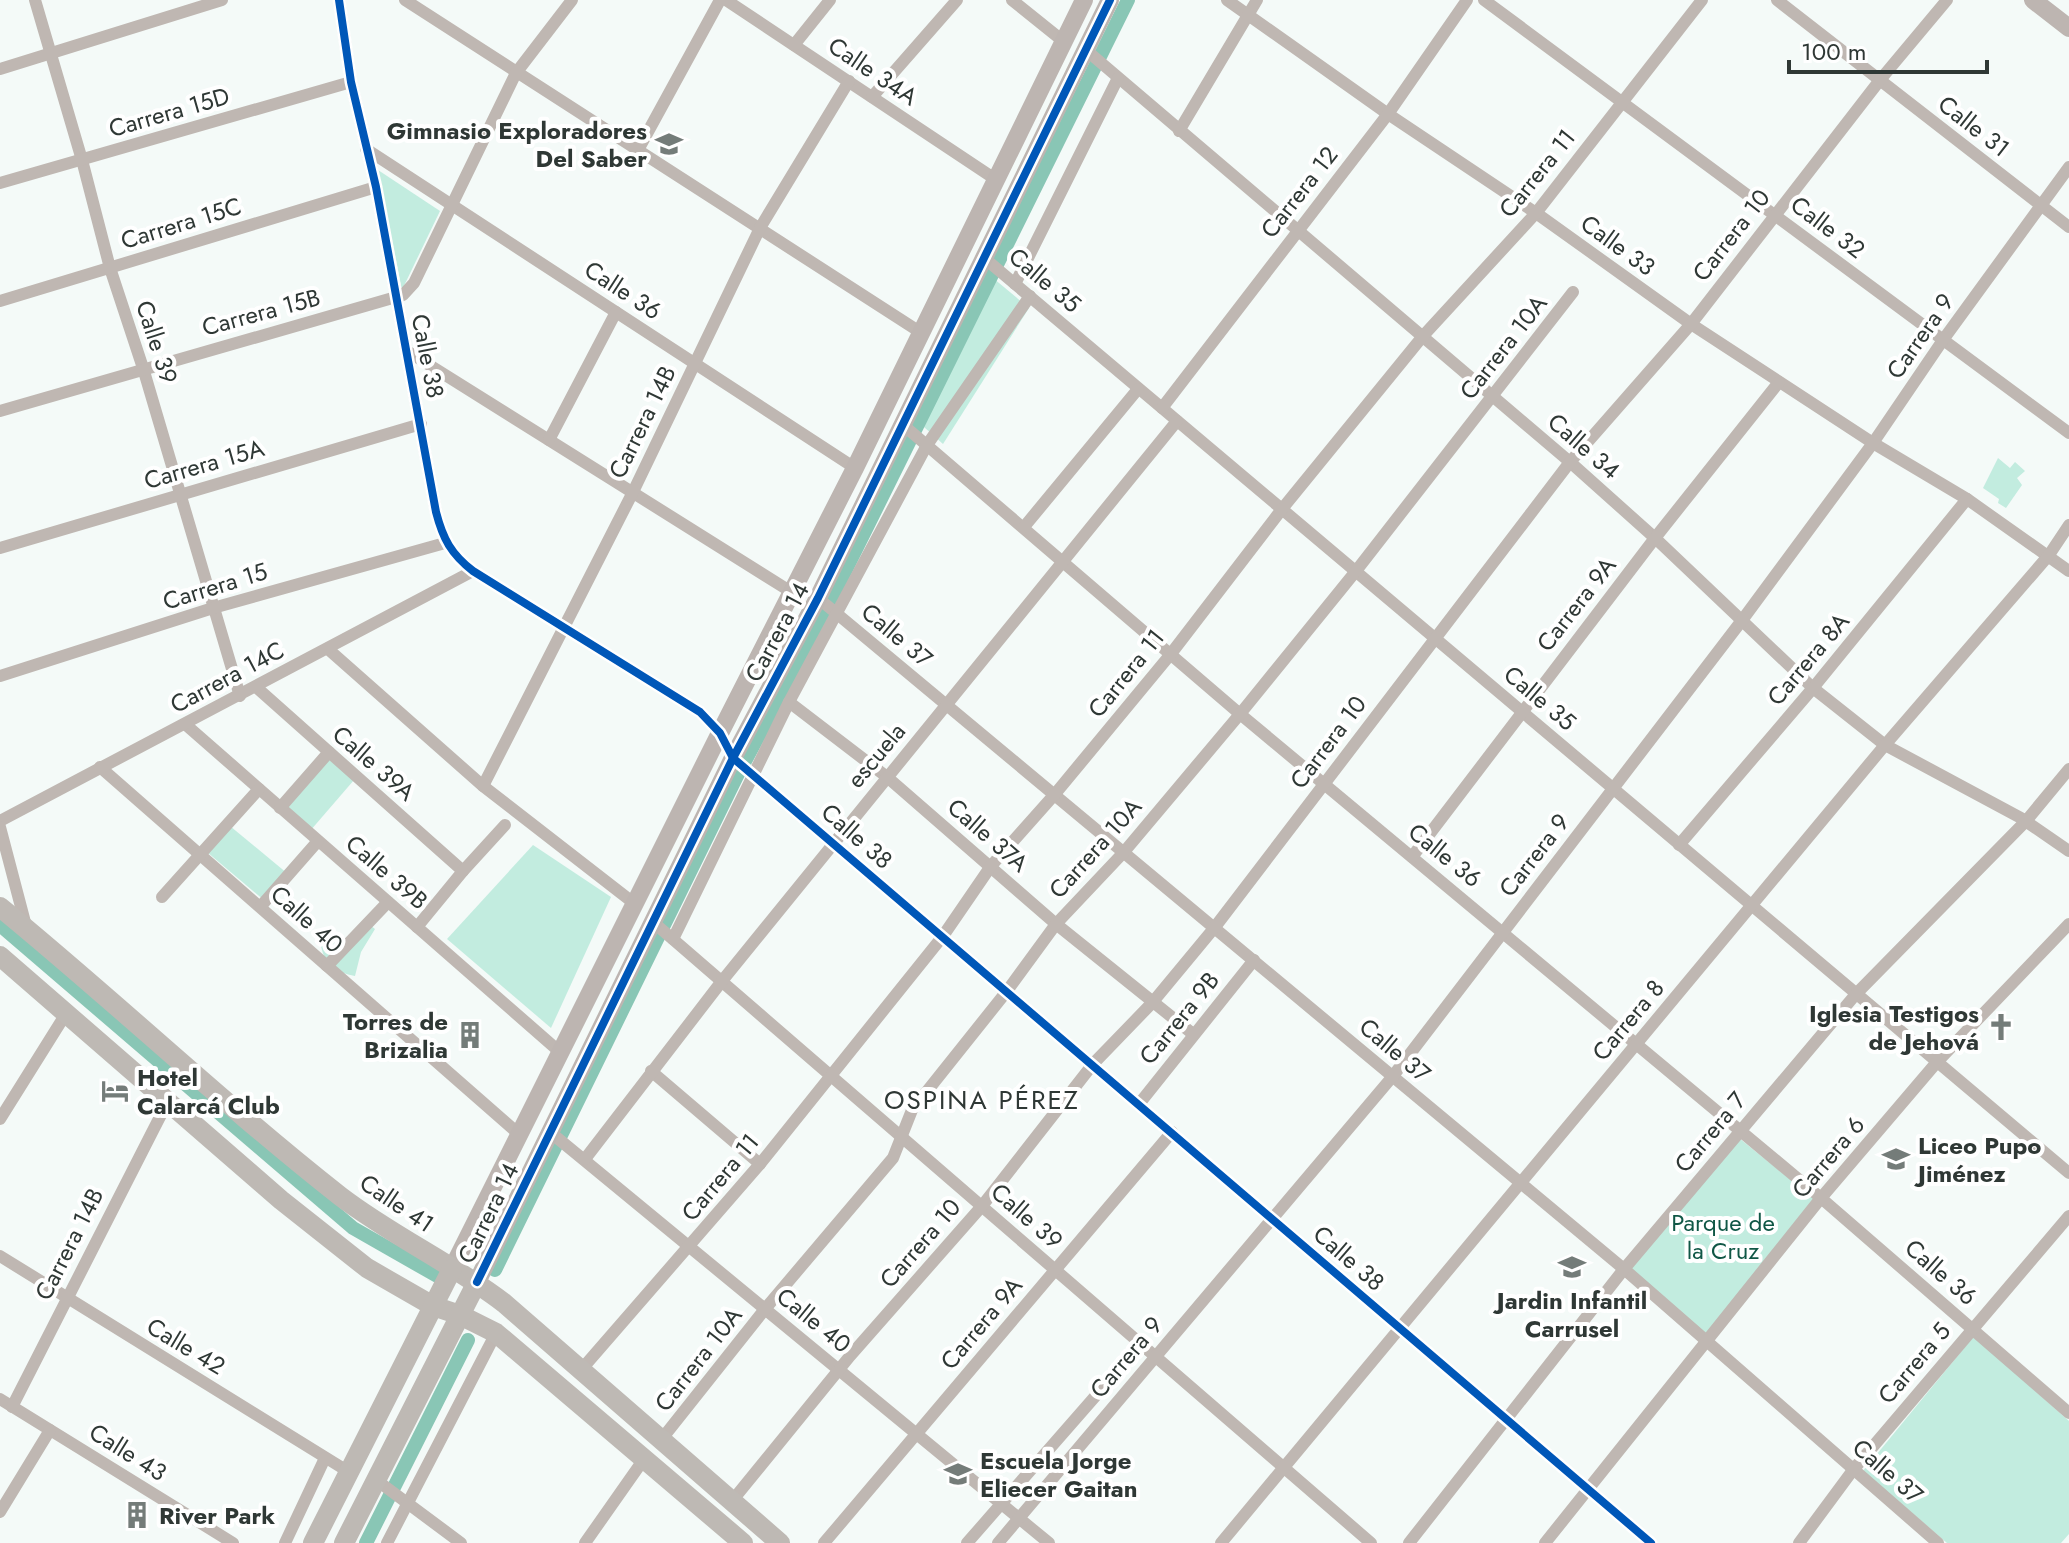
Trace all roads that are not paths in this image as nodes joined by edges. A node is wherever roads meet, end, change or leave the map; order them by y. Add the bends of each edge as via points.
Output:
1 (35, 0) edge
2 (222, 0) edge
3 (339, 0) edge
4 (405, 0) edge
5 (572, 0) edge
6 (720, 0) edge
7 (726, 0) edge
8 (830, 0) edge
9 (957, 0) edge
10 (1012, 0) edge
11 (1084, 0) edge
12 (1110, 0) edge
13 (1227, 0) edge
14 (1257, 0) edge
15 (1467, 0) edge
16 (1484, 0) edge
17 (1702, 0) edge
18 (1777, 0) edge
19 (1947, 0) edge
20 (2033, 0) edge
21 (1249, 15) junction
22 (2069, 28) edge
23 (1063, 41) junction
24 (794, 45) junction
25 (51, 53) junction
26 (1090, 53) junction
27 (0, 69) edge
28 (516, 73) junction
29 (1114, 75) junction
30 (1880, 80) junction
31 (849, 81) junction
32 (351, 82) junction
33 (872, 97) junction
34 (1622, 101) junction
35 (1388, 114) junction
36 (1179, 131) junction
37 (366, 149) junction
38 (638, 150) junction
39 (82, 160) junction
40 (2069, 167) edge
41 (995, 179) junction
42 (0, 183) edge
43 (376, 187) junction
44 (2041, 205) junction
45 (453, 206) junction
46 (1536, 213) junction
47 (1774, 215) junction
48 (2069, 227) edge
49 (760, 228) junction
50 (1298, 230) junction
51 (987, 260) junction
52 (110, 268) junction
53 (1010, 280) junction
54 (1573, 292) dead end
55 (1030, 296) junction
56 (397, 298) junction
57 (0, 301) edge
58 (616, 312) junction
59 (1691, 324) junction
60 (920, 332) junction
61 (1423, 336) junction
62 (1943, 340) junction
63 (407, 351) junction
64 (695, 363) junction
65 (143, 368) junction
66 (1779, 382) junction
67 (1138, 389) junction
68 (1493, 395) junction
69 (1162, 408) junction
70 (0, 411) edge
71 (1177, 421) junction
72 (421, 424) junction
73 (906, 427) junction
74 (2069, 433) edge
75 (549, 440) junction
76 (1873, 443) junction
77 (926, 444) junction
78 (1570, 462) junction
79 (855, 468) junction
80 (633, 492) junction
81 (179, 494) junction
82 (1967, 499) junction
83 (1282, 509) junction
84 (2069, 525) edge
85 (1024, 527) junction
86 (1655, 538) junction
87 (445, 543) junction
88 (0, 548) edge
89 (2049, 555) junction
90 (1064, 561) junction
91 (473, 571) junction
92 (1356, 571) junction
93 (2069, 571) edge
94 (793, 593) junction
95 (822, 600) junction
96 (213, 608) junction
97 (837, 614) junction
98 (1743, 619) junction
99 (565, 627) junction
100 (1435, 638) junction
101 (328, 649) junction
102 (1170, 655) junction
103 (0, 676) edge
104 (256, 687) junction
105 (1813, 688) junction
106 (240, 696) junction
107 (789, 702) junction
108 (947, 705) junction
109 (1522, 711) junction
110 (1240, 714) junction
111 (185, 724) junction
112 (720, 733) junction
113 (1885, 745) junction
114 (329, 752) junction
115 (100, 767) junction
116 (745, 767) junction
117 (2069, 769) edge
118 (887, 777) junction
119 (1323, 784) junction
120 (483, 786) junction
121 (259, 789) junction
122 (1614, 789) junction
123 (1055, 794) junction
124 (280, 808) junction
125 (0, 821) edge
126 (2026, 821) junction
127 (505, 825) dead end
128 (0, 827) edge
129 (318, 841) junction
130 (834, 842) junction
131 (1679, 845) junction
132 (2069, 851) edge
133 (1124, 852) junction
134 (200, 853) junction
135 (1412, 857) junction
136 (991, 866) junction
137 (463, 871) junction
138 (162, 897) dead end
139 (388, 902) junction
140 (635, 904) junction
141 (261, 906) junction
142 (1751, 906) junction
143 (0, 907) edge
144 (656, 924) junction
145 (1056, 924) junction
146 (2069, 924) edge
147 (417, 927) junction
148 (1215, 927) junction
149 (27, 929) junction
150 (1503, 930) junction
151 (943, 936) junction
152 (672, 938) junction
153 (0, 956) edge
154 (1254, 960) junction
155 (327, 966) junction
156 (722, 981) junction
157 (1007, 991) junction
158 (1856, 994) junction
159 (1152, 1003) junction
160 (67, 1012) junction
161 (1193, 1034) junction
162 (1638, 1043) junction
163 (561, 1053) junction
164 (1937, 1062) junction
165 (1093, 1064) junction
166 (651, 1071) junction
167 (832, 1076) junction
168 (1393, 1076) junction
169 (167, 1103) junction
170 (1139, 1104) junction
171 (0, 1119) edge
172 (1739, 1131) junction
173 (1172, 1132) junction
174 (520, 1135) junction
175 (554, 1135) junction
176 (902, 1137) junction
177 (585, 1159) junction
178 (760, 1164) junction
179 (2069, 1173) edge
180 (1521, 1183) junction
181 (1821, 1198) junction
182 (982, 1206) junction
183 (2069, 1216) edge
184 (1272, 1218) junction
185 (690, 1246) junction
186 (0, 1256) edge
187 (452, 1269) junction
188 (1624, 1269) junction
189 (1056, 1270) junction
190 (477, 1282) junction
191 (66, 1299) junction
192 (433, 1306) junction
193 (765, 1309) junction
194 (460, 1315) junction
195 (1400, 1328) junction
196 (1972, 1328) junction
197 (496, 1333) junction
198 (1705, 1341) junction
199 (1141, 1344) junction
200 (1155, 1356) junction
201 (581, 1370) junction
202 (840, 1370) junction
203 (0, 1399) edge
204 (12, 1407) junction
205 (2069, 1413) edge
206 (1505, 1418) junction
207 (50, 1430) junction
208 (917, 1434) junction
209 (661, 1440) junction
210 (325, 1458) junction
211 (644, 1459) junction
212 (1284, 1468) junction
213 (1853, 1470) junction
214 (349, 1472) junction
215 (380, 1483) junction
216 (1588, 1489) junction
217 (403, 1499) junction
218 (732, 1501) junction
219 (1002, 1504) junction
220 (0, 1512) edge
221 (1020, 1519) junction
222 (233, 1543) edge
223 (285, 1543) edge
224 (313, 1543) edge
225 (344, 1543) edge
226 (387, 1543) edge
227 (461, 1543) edge
228 (585, 1543) edge
229 (743, 1543) edge
230 (780, 1543) edge
231 (824, 1543) edge
232 (967, 1543) edge
233 (998, 1543) edge
234 (1049, 1543) edge
235 (1221, 1543) edge
236 (1371, 1543) edge
237 (1409, 1543) edge
238 (1545, 1543) edge
239 (1651, 1543) edge
240 (1799, 1543) edge
241 (1938, 1543) edge

1 - 25 street, Calle 39
2 - 25 street
3 - 32 street, Calle 38
4 - 28 street
5 - 28 street
6 - 38 street
7 - 24 street, Calle 34A
8 - 24 street
9 - 33 street
10 - 23 street
11 - 23 main road, Carrera 14
12 - 26 main road, Carrera 14
13 - 21 street, Calle 33
14 - 21 street
15 - 35 street, Carrera 12
16 - 34 street, Calle 32
17 - 34 street, Carrera 11
18 - 30 street, Calle 31
19 - 30 street, Carrera 10
20 - 22 main road
21 - 35 street, Calle 33
21 - 36 street
23 - 41 main road, Carrera 14
24 - 31 street, Calle 34A
25 - 27 street
25 - 39 street, Calle 39
26 - 29 street, Calle 34
26 - 51 main road, Carrera 14
28 - 38 street
28 - 45 street
29 - 36 street, Calle 34
29 - 53 street
30 - 44 street, Calle 31
30 - 47 street, Carrera 10
31 - 33 street, Calle 34A
31 - 49 street, Carrera 14B
32 - 37 street, Calle 38
32 - 39 street, Carrera 15D
33 - 41 street, Calle 34A
34 - 46 street, Carrera 11
34 - 47 street, Calle 32
35 - 46 street, Calle 33
35 - 50 street, Carrera 12
36 - 50 street, Calle 34
37 - 43 street, Calle 38
37 - 45 street, Calle 36
38 - 49 street
39 - 42 street, Carrera 15D
39 - 52 street, Calle 39
40 - 44 street, Carrera 9
41 - 60 main road, Carrera 14
43 - 52 street, Carrera 15C
43 - 56 street, Calle 38
44 - 48 street, Calle 31
44 - 62 street, Carrera 9
45 - 56 street via 414,283
45 - 58 street, Calle 36
46 - 59 street, Calle 33
46 - 61 street, Carrera 11
47 - 59 street, Carrera 10
47 - 62 street, Calle 32
49 - 60 street
49 - 64 street, Carrera 14B
50 - 61 street, Calle 34
50 - 69 street, Carrera 12
51 - 53 street, Calle 35
51 - 73 main road, Carrera 14
52 - 57 street, Carrera 15C
52 - 65 street, Calle 39
53 - 55 street, Calle 35
54 - 68 street, Carrera 10A
55 - 67 street, Calle 35
55 - 77 street
56 - 63 street, Calle 38
56 - 65 street, Carrera 15B
58 - 64 street, Calle 36
58 - 75 street
59 - 66 street, Calle 33
59 - 78 street, Carrera 10
60 - 79 main road, Carrera 14
61 - 68 street, Calle 34
61 - 83 street, Carrera 11
62 - 74 street, Calle 32
62 - 76 street, Carrera 9
63 - 72 street, Calle 38
63 - 75 street
64 - 79 street, Calle 36
64 - 80 street, Carrera 14B
65 - 70 street, Carrera 15B
65 - 81 street, Calle 39
66 - 76 street, Calle 33
66 - 86 street, Carrera 9A
67 - 69 street, Calle 35
67 - 85 street
68 - 78 street, Calle 34
68 - 92 street, Carrera 10A
69 - 71 street, Calle 35
71 - 83 street, Calle 35
71 - 90 street, escuela
72 - 81 street, Carrera 15A
72 - 87 street, Calle 38
73 - 77 street, Calle 36
73 - 95 main road, Carrera 14
75 - 80 street
76 - 82 street, Calle 33
76 - 98 street, Carrera 9
77 - 85 street, Calle 36
77 - 97 street
78 - 86 street, Calle 34
78 - 100 street, Carrera 10
79 - 94 main road, Carrera 14
80 - 94 street
80 - 99 street, Carrera 14B
81 - 88 street, Carrera 15A
81 - 96 street, Calle 39
82 - 89 street, Calle 33
82 - 105 street, Carrera 8A
83 - 92 street, Calle 35
83 - 102 street, Carrera 11
84 - 89 street, Carrera 8
85 - 90 street, Calle 36
86 - 98 street, Calle 34
86 - 109 street, Carrera 9A
87 - 91 street, Calle 38
87 - 96 street, Carrera 15
89 - 93 street, Calle 33
89 - 113 street, Carrera 8
90 - 102 street, Calle 36
90 - 108 street, escuela
91 - 99 street, Calle 38
91 - 101 street, Carrera 14C
92 - 100 street, Calle 35
92 - 110 street, Carrera 10A
94 - 112 main road, Carrera 14
95 - 97 street, Calle 37
95 - 116 main road, Carrera 14
96 - 103 street, Carrera 15
96 - 106 street, Calle 39
97 - 107 street
97 - 108 street, Calle 37
98 - 105 street, Calle 34
98 - 122 street, Carrera 9
99 - 112 street, Calle 38 via 700,712
99 - 120 street, Carrera 14B
100 - 109 street, Calle 35
100 - 119 street, Carrera 10
101 - 104 street, Carrera 14C
101 - 120 street
102 - 110 street, Calle 36
102 - 123 street, Carrera 11
104 - 106 street, Carrera 14C
104 - 114 street, Calle 39A
105 - 113 street, Calle 34
105 - 131 street, Carrera 8A
106 - 111 street, Carrera 14C
107 - 116 street
107 - 118 street, Calle 37A
108 - 118 street, escuela
108 - 123 street, Calle 37
109 - 122 street, Calle 35
109 - 135 street, Carrera 9A
110 - 119 street, Calle 36
110 - 133 street, Carrera 10A
111 - 115 street, Carrera 14C
111 - 121 street, Calle 39B
112 - 116 street, Calle 38
112 - 140 main road, Carrera 14
113 - 126 street, Calle 34
113 - 142 street, Carrera 8
114 - 124 street
114 - 137 street, Calle 39A
115 - 125 street, Carrera 14C
115 - 134 street, Calle 40
116 - 130 street, Calle 38
116 - 144 main road, Carrera 14
116 - 152 street
117 - 126 street, Carrera 7
118 - 130 street, escuela
118 - 136 street, Calle 37A
119 - 135 street, Calle 36
119 - 148 street, Carrera 10
120 - 140 street
121 - 124 street, Calle 39B
121 - 134 street
122 - 131 street, Calle 35
122 - 150 street, Carrera 9
123 - 133 street, Calle 37
123 - 136 street, Carrera 11
124 - 129 street, Calle 39B
126 - 132 street, Calle 34
126 - 158 street, Carrera 7
127 - 137 street
128 - 149 street
129 - 139 street, Calle 39B
129 - 141 street
130 - 151 street, Calle 38
130 - 156 street, escuela
131 - 142 street, Calle 35
133 - 145 street, Carrera 10A
133 - 148 street, Calle 37
134 - 138 street
134 - 141 street, Calle 40
135 - 150 street, Calle 36
136 - 145 street, Calle 37A
136 - 151 street, Carrera 11
137 - 147 street
139 - 147 street, Calle 39B
139 - 155 street
140 - 163 main road, Carrera 14
141 - 155 street, Calle 40
142 - 158 street, Calle 35
142 - 162 street, Carrera 8
143 - 149 main road, Calle 41
144 - 152 street, Calle 39
144 - 175 main road, Carrera 14
145 - 157 street, Carrera 10A
145 - 159 street, Calle 37A
146 - 164 street, Carrera 6
147 - 163 street, Calle 39B
148 - 154 street, Calle 37
148 - 159 street, Carrera 10
149 - 187 main road, Calle 41 via 287,1153 380,1224
150 - 162 street, Calle 36
150 - 168 street, Carrera 9
151 - 157 street, Calle 38
151 - 167 street, Carrera 11
152 - 156 street, Calle 39
153 - 160 main road
154 - 161 street, Carrera 9B
154 - 168 street, Calle 37
155 - 174 street, Calle 40
156 - 166 street, escuela
156 - 167 street, Calle 39
157 - 165 street, Calle 38
157 - 176 street, Carrera 10A via 912,1110
158 - 164 street, Calle 35
158 - 172 street, Carrera 7
159 - 161 street, Calle 37A
159 - 165 street, Carrera 10
160 - 169 main road
160 - 171 street
161 - 170 street, Carrera 9B
162 - 172 street, Calle 36
162 - 180 street, Carrera 8
163 - 174 main road, Carrera 14
164 - 179 street, Calle 35
164 - 181 street, Carrera 6
165 - 170 street, Calle 38
165 - 182 street, Carrera 10
166 - 177 street, escuela
166 - 178 street
167 - 176 street, Calle 39
167 - 178 street, Carrera 11
168 - 180 street, Calle 37
168 - 184 street, Carrera 9
169 - 191 street, Carrera 14B
169 - 192 main road via 367,1268
170 - 173 street, Calle 38
172 - 181 street, Calle 36
172 - 188 street, Carrera 7
173 - 184 street, Calle 38
173 - 189 street, Carrera 9A
174 - 187 main road, Carrera 14
175 - 177 street, Calle 40
175 - 190 main road, Carrera 14
176 - 182 street, Calle 39
176 - 193 street, Carrera 10A via 893,1158
177 - 185 street, Calle 40
178 - 185 street, Carrera 11
180 - 188 street, Calle 37
180 - 195 street, Carrera 8
181 - 196 street, Calle 36
181 - 198 street, Carrera 6
182 - 189 street, Calle 39
182 - 202 street, Carrera 10
183 - 196 street, Carrera 5
184 - 195 street, Calle 38
184 - 200 street, Carrera 9
185 - 193 street, Calle 40
185 - 201 street, Carrera 11
186 - 191 street, Calle 42
187 - 190 main road, Calle 41
187 - 192 main road, Carrera 14
188 - 198 street, Calle 37
188 - 206 street, Carrera 7
189 - 199 street, Calle 39
189 - 208 street, Carrera 9A
190 - 194 main road, Carrera 14
190 - 201 main road, Calle 41
191 - 204 street, Carrera 14B
191 - 210 street, Calle 42
192 - 194 main road
192 - 214 main road, Carrera 14
193 - 202 street, Calle 40
193 - 209 street, Carrera 10A
194 - 197 main road
194 - 215 main road, Carrera 14
195 - 206 street, Calle 38
195 - 212 street, Carrera 8
196 - 205 street, Calle 36
196 - 213 street, Carrera 5
197 - 211 main road
197 - 217 street
198 - 213 street, Calle 37
198 - 216 street, Carrera 6
199 - 200 street, Calle 39
199 - 219 street, Carrera 9
200 - 212 street, Calle 39
200 - 221 street, Carrera 9
201 - 209 main road, Calle 41
202 - 208 street, Calle 40
202 - 218 street, Carrera 10
203 - 204 street, Calle 43
204 - 207 street, Calle 43
206 - 216 street, Calle 38
206 - 237 street, Carrera 7
207 - 220 street
207 - 222 street, Calle 43
208 - 219 street, Calle 40
208 - 231 street, Carrera 9A
209 - 218 main road, Calle 41
210 - 214 street, Calle 42
210 - 223 street
211 - 228 street
211 - 229 main road
212 - 235 street, Carrera 8
212 - 236 street, Calle 39
213 - 240 street, Carrera 5
213 - 241 street, Calle 37
214 - 224 main road, Carrera 14
215 - 217 street
215 - 225 main road, Carrera 14
216 - 238 street, Carrera 6
216 - 239 street, Calle 38
217 - 226 street
217 - 227 street
218 - 230 main road, Calle 41
219 - 221 street, Calle 40
219 - 232 street, Carrera 9
221 - 233 street, Carrera 9
221 - 234 street, Calle 40

